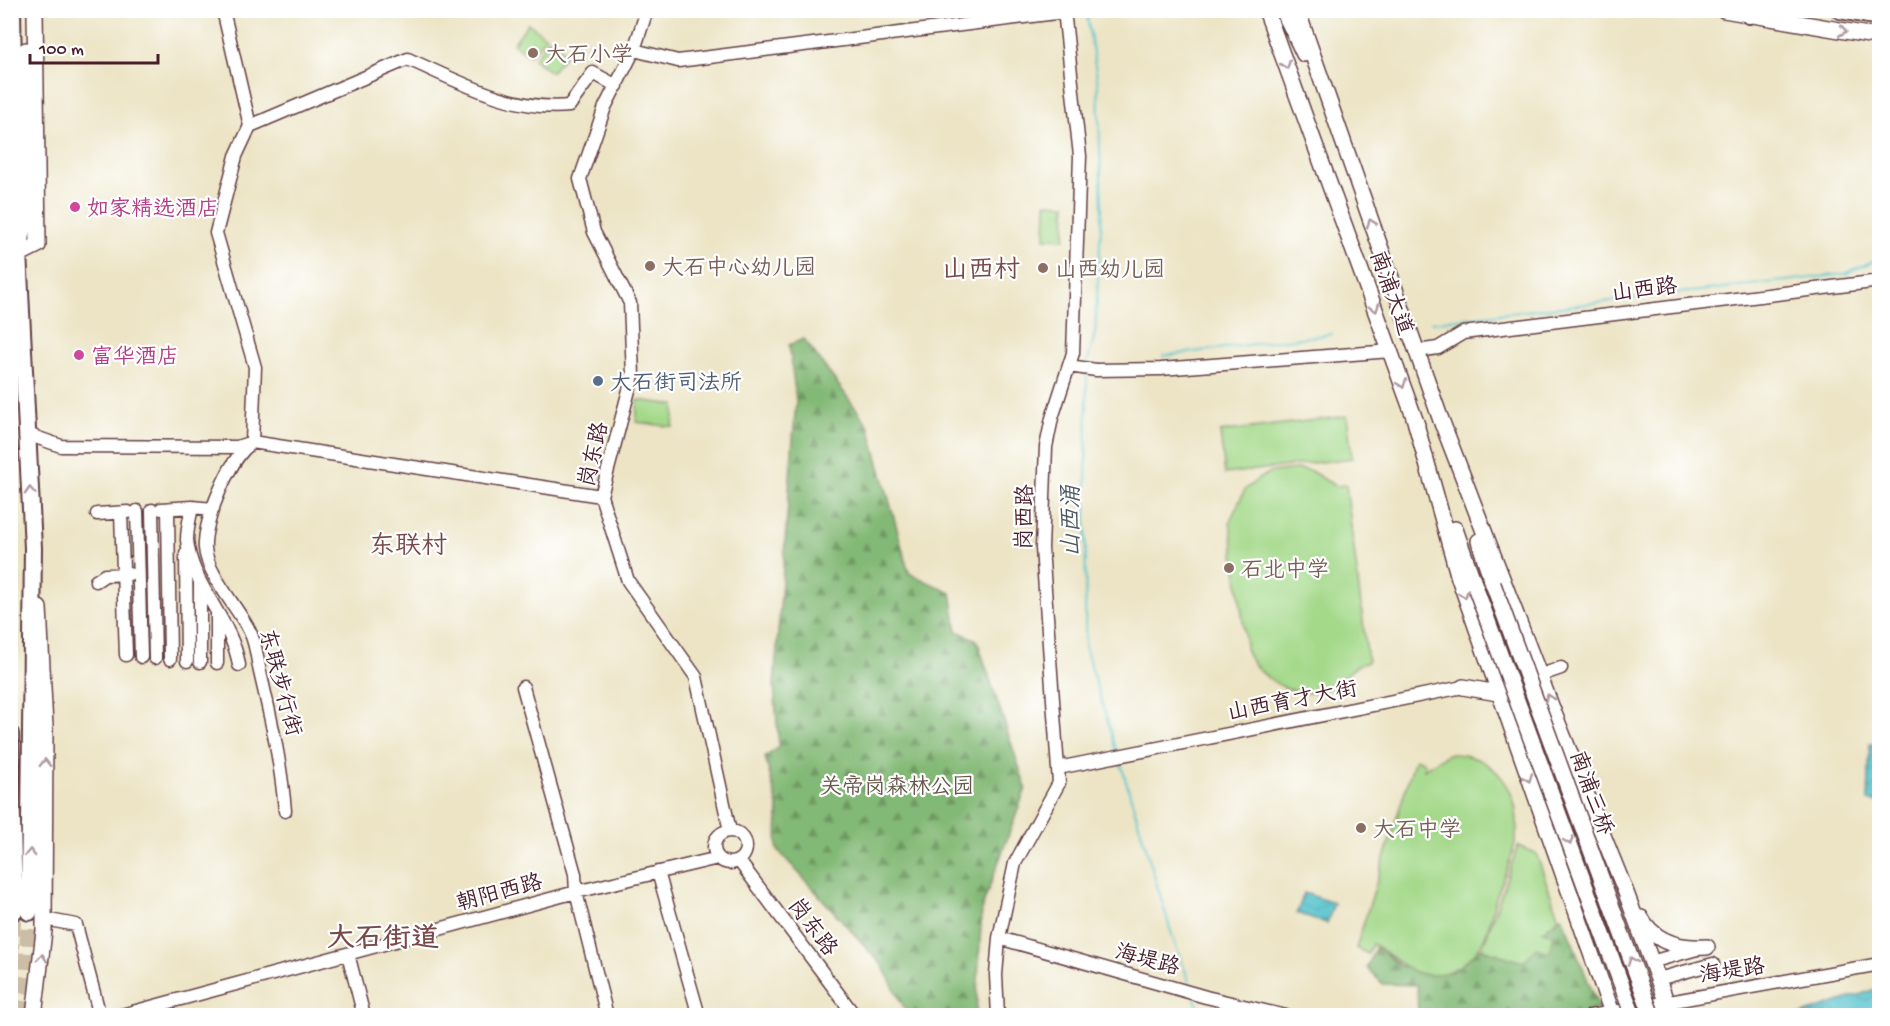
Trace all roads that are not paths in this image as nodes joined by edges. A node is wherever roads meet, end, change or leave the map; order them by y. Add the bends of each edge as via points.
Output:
1 (12, 10) edge
2 (25, 10) edge
3 (35, 10) edge
4 (223, 10) edge
5 (646, 10) edge
6 (1266, 10) edge
7 (1283, 10) edge
8 (1297, 10) edge
9 (1724, 10) edge
10 (1840, 10) edge
11 (1064, 11) edge
12 (1745, 13) edge
13 (1880, 17) edge
14 (1880, 37) edge
15 (634, 50) junction
16 (617, 86) junction
17 (1323, 88) junction
18 (250, 126) junction
19 (20, 254) junction
20 (1880, 280) edge
21 (1390, 351) junction
22 (1417, 351) junction
23 (1075, 367) junction
24 (1414, 417) junction
25 (1440, 417) junction
26 (27, 434) junction
27 (252, 442) junction
28 (602, 496) junction
29 (192, 507) junction
30 (168, 509) junction
31 (213, 509) junction
32 (152, 510) junction
33 (137, 511) junction
34 (121, 513) junction
35 (97, 514) dead end
36 (123, 574) junction
37 (139, 574) junction
38 (153, 574) junction
39 (169, 574) junction
40 (194, 576) junction
41 (96, 581) dead end
42 (1493, 584) joint
43 (1476, 589) joint
44 (217, 611) junction
45 (126, 655) dead end
46 (141, 657) dead end
47 (155, 658) dead end
48 (170, 659) dead end
49 (187, 661) dead end
50 (200, 662) dead end
51 (1488, 662) junction
52 (217, 663) dead end
53 (239, 665) dead end
54 (1561, 668) dead end
55 (1541, 675) junction
56 (523, 687) dead end
57 (1463, 687) junction
58 (1498, 693) junction
59 (10, 734) edge
60 (1058, 768) junction
61 (285, 811) dead end
62 (730, 831) junction
63 (718, 858) junction
64 (740, 861) junction
65 (658, 872) junction
66 (1619, 873) junction
67 (1568, 889) junction
68 (1625, 890) junction
69 (576, 892) junction
70 (29, 914) junction
71 (999, 938) junction
72 (1707, 947) joint
73 (348, 954) junction
74 (1713, 964) dead end
75 (1880, 964) edge
76 (1654, 971) junction
77 (1601, 982) junction
78 (1666, 1001) junction
79 (1611, 1010) junction
80 (34, 1016) edge
81 (100, 1016) edge
82 (118, 1016) edge
83 (364, 1016) edge
84 (607, 1016) edge
85 (699, 1016) edge
86 (855, 1016) edge
87 (998, 1016) edge
88 (1286, 1016) edge
89 (1591, 1016) edge
90 (1633, 1016) edge
91 (1652, 1016) edge

1 - 19 highway
2 - 19 main road via 28,193
3 - 19 main road via 39,245
4 - 18 street
5 - 15 street, 岗东路
6 -> 21 main road, 南浦大道
7 - 17 main road
8 - 17 main road, 南浦大道
9 - 12 main road
10 - 13 highway
11 - 15 street via 678,61
11 - 23 street, 岗西路 via 1080,156
12 -> 14 main road
15 - 16 street, 岗东路
16 - 18 street via 593,74 569,106 533,106 481,91 408,59
16 - 28 street, 岗东路 via 605,107 580,179 594,232 630,303 633,375
22 -> 17 main road, 南浦大道
18 - 27 street via 236,156 216,233 255,367
19 - 26 highway
20 - 22 street, 山西路 via 1463,333 1438,348
21 - 23 street via 1161,369
21 -> 24 main road, 南浦大道
22 - 25 main road, 南浦大道
23 - 60 street, 岗西路 via 1046,447 1042,549
24 - 43 main road, 南浦大道
24 -> 51 main road via 1459,578
25 - 42 main road, 南浦大道
25 - 55 main road
26 - 27 street via 61,446 237,447
70 -> 26 highway via 33,548
27 - 28 street
27 - 31 street, 东联步行街 via 236,459
28 - 62 street, 岗东路 via 628,581 696,677
29 - 30 street
29 - 31 street
29 - 40 street via 187,538
30 - 32 street
30 - 39 street
31 - 61 street, 东联步行街 via 204,536 205,551 252,634 282,763
32 - 33 street
32 - 38 street
33 - 34 street
33 - 37 street
34 - 35 street
34 - 36 street
36 - 37 street
36 - 41 street via 105,575
36 - 45 street
37 - 38 street
37 - 46 street
38 - 39 street
38 - 47 street
39 - 40 street
39 - 48 street
40 - 44 street
40 - 49 street
40 - 50 street
91 -> 42 main road, 南浦三桥, bridge
43 -> 90 main road, 南浦三桥, bridge
44 - 52 street
44 - 53 street via 237,647
51 - 57 main road
51 - 58 main road
54 - 55 street
66 -> 55 main road
56 - 69 street via 575,874
57 - 58 main road
57 - 60 street, 山西育才大街
58 -> 67 main road
59 - 70 highway
60 - 71 street, 岗西路 via 1059,783 1015,863
62 - 63 street via 716,839 714,851
62 - 64 street via 741,835 746,844
63 - 64 street via 727,864
63 - 65 street, 朝阳西路
64 - 86 street, 岗东路
65 - 69 street, 朝阳西路
65 - 85 street
66 - 67 main road via 1602,885 1578,891
66 - 68 main road
67 - 77 main road
68 - 72 main road via 1647,930 1656,938 1689,948
68 - 76 main road
69 - 73 street, 朝阳西路
69 - 84 street
80 -> 70 main road
70 - 81 street via 76,925
71 - 87 street, 岗西路
71 - 88 street, 海堤路
72 - 76 street via 1658,960
73 - 82 street, 朝阳西路
73 - 83 street
74 - 76 street
75 - 78 street, 海堤路
76 - 77 main road via 1641,990 1618,993
76 - 78 main road
77 - 79 main road
78 - 79 street, 海堤路
79 - 89 street, 海堤路

